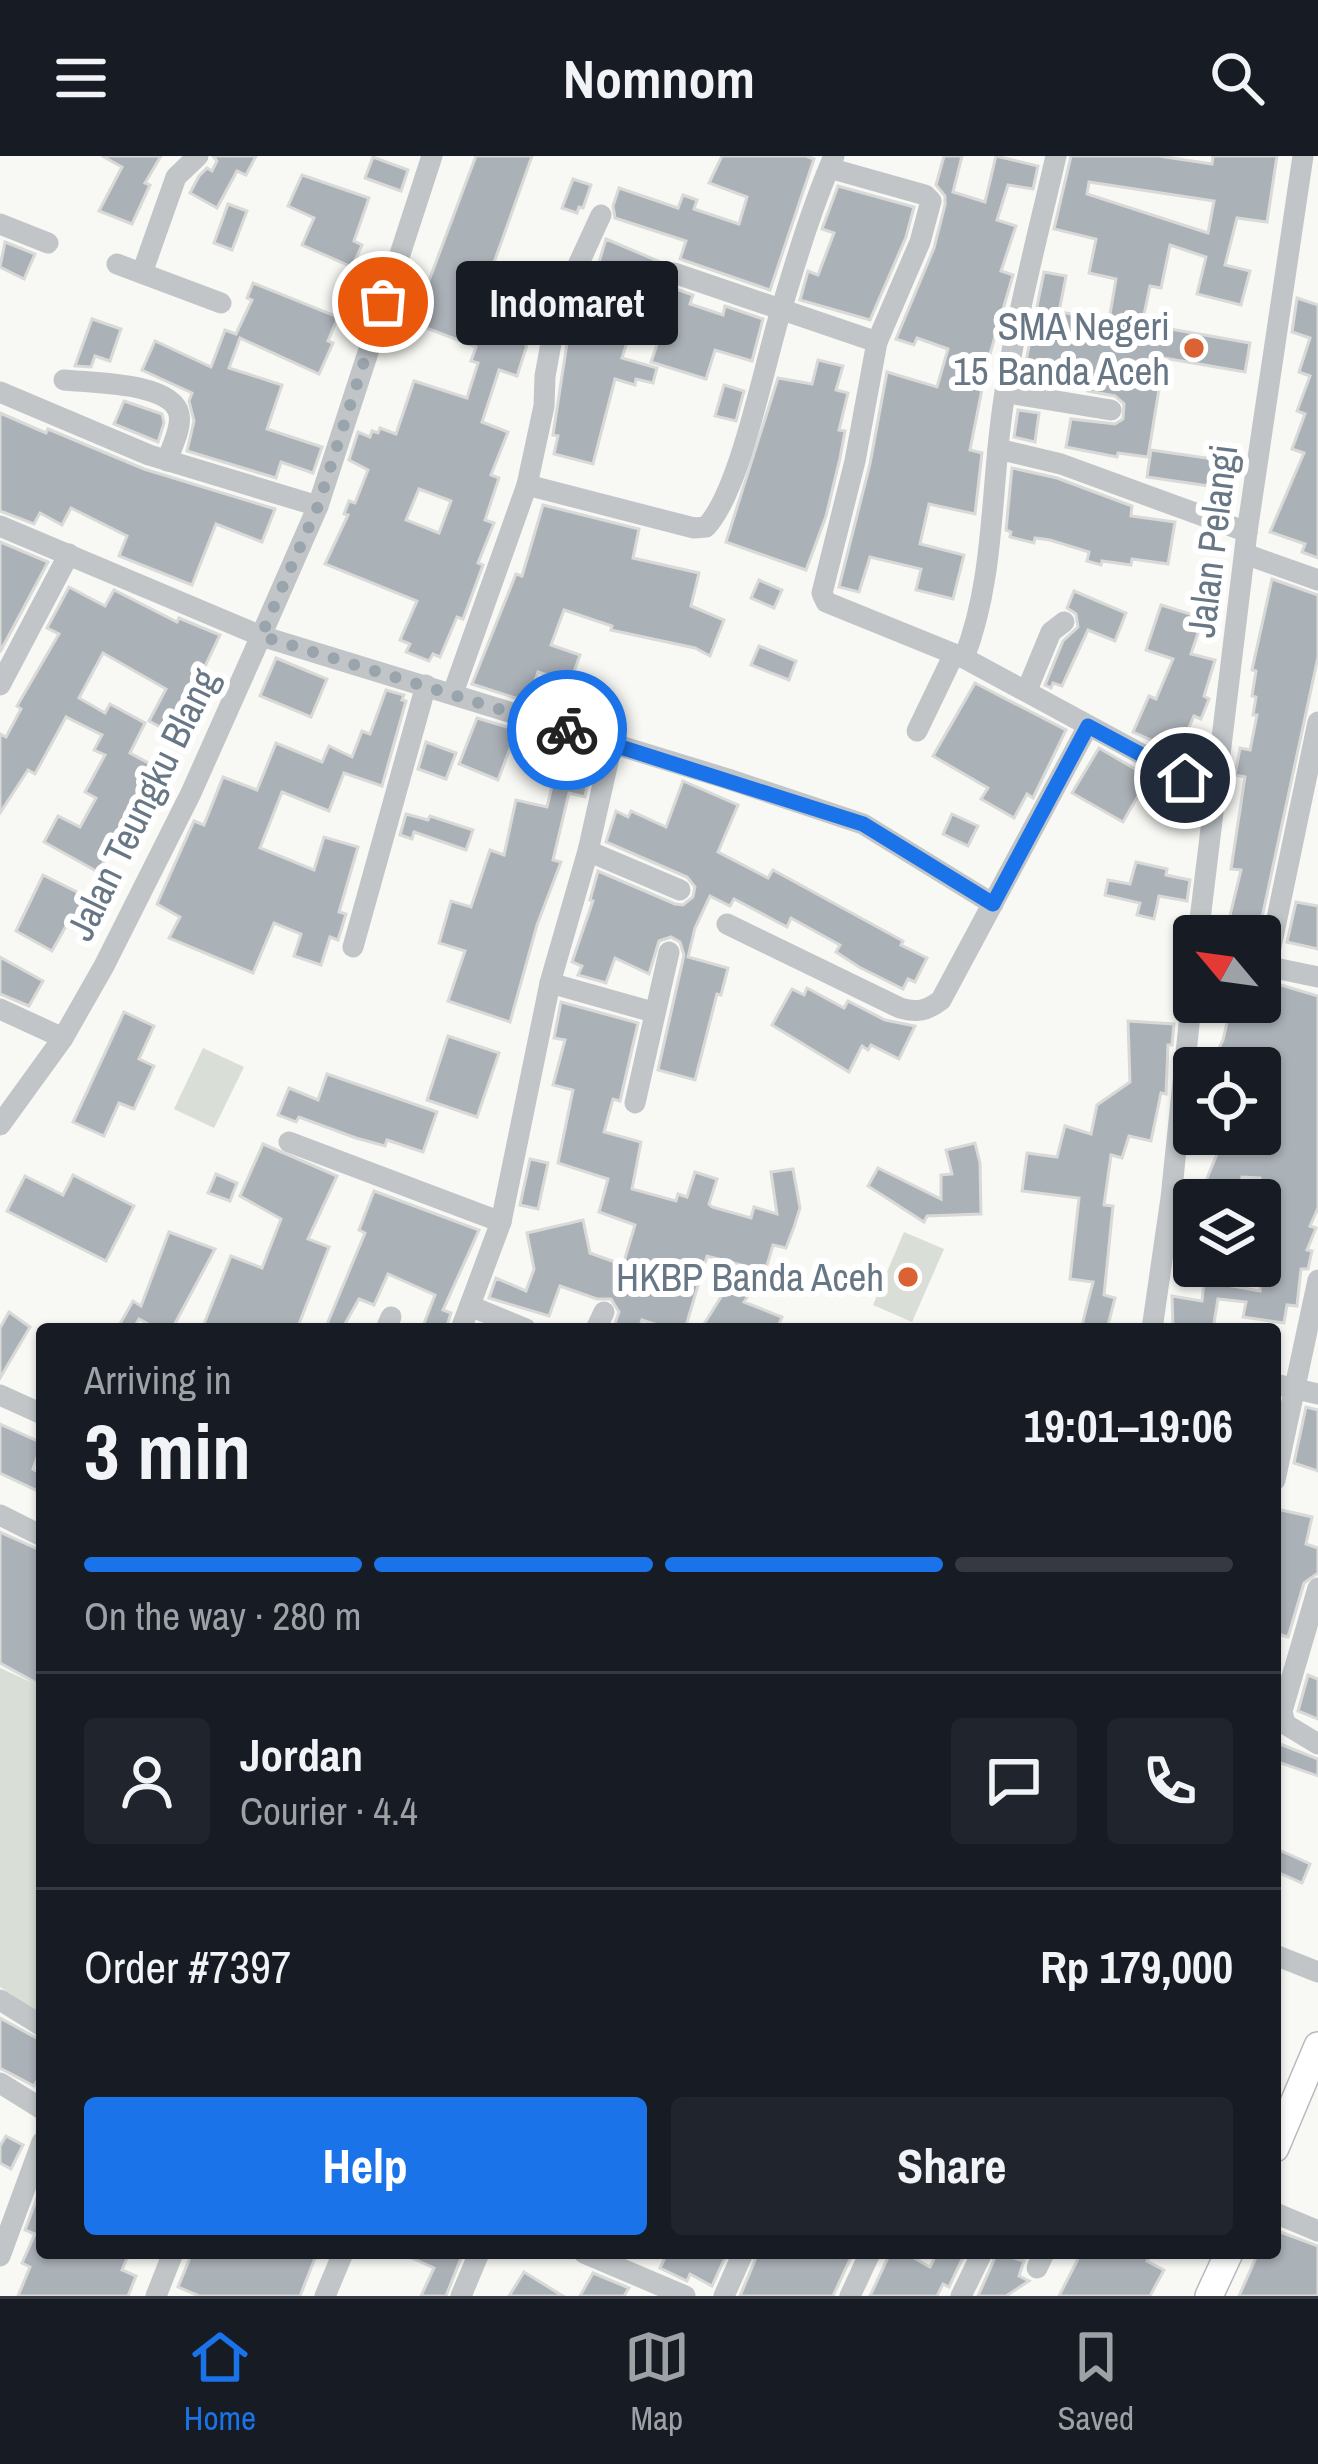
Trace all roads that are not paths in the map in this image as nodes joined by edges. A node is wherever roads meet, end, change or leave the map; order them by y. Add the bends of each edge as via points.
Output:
1 (198, 156) edge
2 (432, 156) edge
3 (1056, 156) edge
4 (1304, 156) edge
5 (831, 162) edge
6 (601, 215) dead end
7 (0, 224) edge
8 (48, 243) dead end
9 (117, 263) dead end
10 (142, 273) junction
11 (657, 276) dead end
12 (221, 303) dead end
13 (781, 308) junction
14 (877, 342) junction
15 (64, 380) dead end
16 (0, 392) edge
17 (1008, 393) junction
18 (1111, 410) dead end
19 (998, 449) junction
20 (167, 461) junction
21 (527, 485) junction
22 (318, 506) junction
23 (0, 526) edge
24 (1246, 543) junction
25 (68, 554) junction
26 (1318, 580) edge
27 (1064, 622) dead end
28 (261, 636) junction
29 (959, 656) junction
30 (0, 685) edge
31 (427, 685) junction
32 (1027, 690) junction
33 (453, 693) junction
34 (1318, 722) edge
35 (1088, 726) junction
36 (917, 730) dead end
37 (612, 744) junction
38 (1217, 795) junction
39 (588, 851) junction
40 (680, 890) dead end
41 (993, 904) junction
42 (1201, 915) edge
43 (1274, 915) edge
44 (727, 924) dead end
45 (353, 947) dead end
46 (669, 952) dead end
47 (1281, 970) edge
48 (1318, 977) edge
49 (550, 982) junction
50 (0, 1009) edge
51 (653, 1012) junction
52 (1189, 1023) edge
53 (62, 1038) junction
54 (635, 1103) dead end
55 (0, 1125) edge
56 (289, 1142) dead end
57 (500, 1222) junction
58 (1318, 1280) edge
59 (470, 1306) junction
60 (463, 1323) edge
61 (511, 1323) edge
62 (1153, 1323) edge
63 (1284, 1386) edge
64 (1318, 1394) edge
65 (0, 1395) edge
66 (36, 1411) edge
67 (1281, 1417) edge
68 (0, 1515) edge
69 (36, 1533) edge
70 (1318, 1588) edge
71 (1318, 1744) edge
72 (1281, 1957) edge
73 (1318, 1972) edge
74 (0, 2000) edge
75 (36, 2022) edge
76 (1318, 2046) edge
77 (0, 2083) edge
78 (36, 2105) edge
79 (1281, 2134) edge
80 (36, 2157) edge
81 (1281, 2215) edge
82 (1318, 2230) edge
83 (3, 2240) edge
84 (171, 2259) edge
85 (341, 2259) edge
86 (476, 2259) edge
87 (596, 2259) edge
88 (740, 2259) edge
89 (867, 2259) edge
90 (979, 2259) edge
91 (1226, 2259) edge
92 (645, 2288) edge
93 (156, 2296) edge
94 (326, 2296) edge
95 (460, 2296) edge
96 (685, 2296) edge
97 (724, 2296) edge
98 (850, 2296) edge
99 (961, 2296) edge
100 (1209, 2296) edge

1 - 10 street via 176,177
2 - 22 street, Jalan Teungku Blang
3 - 17 street
4 - 24 street, Jalan Pelangi
5 - 13 street
5 - 14 street via 931,201
6 - 21 street via 557,311
7 - 8 street
9 - 10 street
10 - 12 street
11 - 13 street via 674,273
13 - 14 street
13 - 21 street via 739,454 706,527
14 - 29 street via 822,593 838,610
15 - 20 street via 129,386 173,403 178,424
16 - 20 street
17 - 18 street
17 - 19 street
19 - 24 street via 1061,464
19 - 29 street via 976,624
20 - 22 street
21 - 33 street
22 - 28 street, Jalan Teungku Blang
23 - 25 street
24 - 26 street
24 - 38 street, Jalan Pelangi
25 - 28 street
25 - 30 street
27 - 32 street via 1051,632
28 - 31 street
28 - 53 street, Jalan Teungku Blang via 191,793
29 - 32 street
29 - 36 street
31 - 33 street
31 - 45 street
32 - 35 street
33 - 37 street
34 - 43 street
35 - 38 street
35 - 41 street
37 - 39 street
37 - 41 street via 863,824
38 - 42 street, Jalan Pelangi
39 - 40 street
39 - 49 street
41 - 44 street via 941,1000 914,1012
46 - 51 street
47 - 48 street
49 - 51 street
49 - 57 street
50 - 53 street
51 - 54 street
52 - 62 street
53 - 55 street, Jalan Teungku Blang
56 - 57 street
57 - 59 street
58 - 63 street
59 - 60 street
59 - 61 street
63 - 64 street
63 - 67 street
65 - 66 street
68 - 69 street
70 - 71 street via 1282,1712 1285,1724
72 - 73 street
74 - 75 street
76 - 79 main road
77 - 78 street
80 - 83 street
81 - 82 street
84 - 93 street
85 - 94 street
86 - 95 street
87 - 92 street
88 - 97 street
89 - 98 street
90 - 99 street
91 - 100 main road
92 - 96 street

